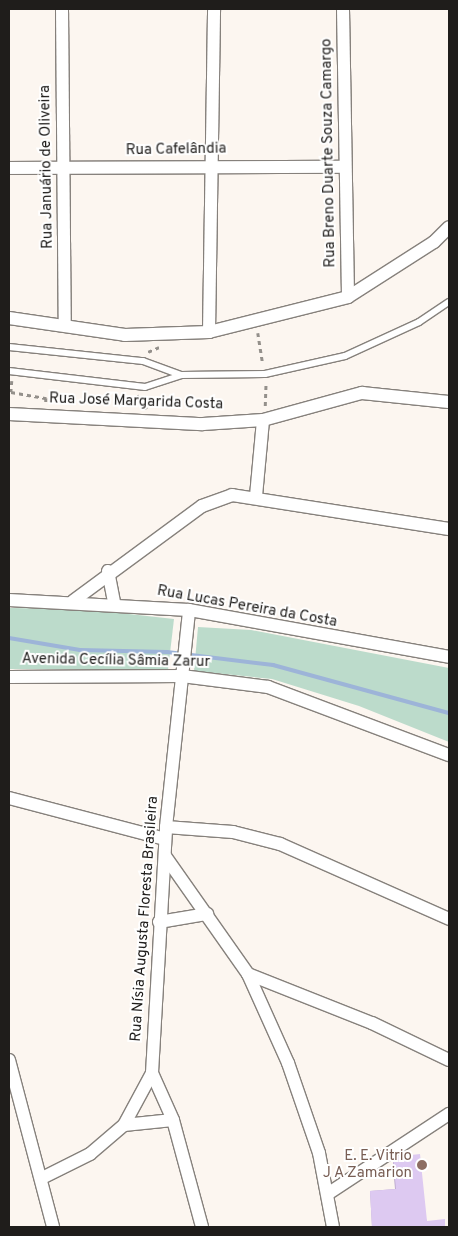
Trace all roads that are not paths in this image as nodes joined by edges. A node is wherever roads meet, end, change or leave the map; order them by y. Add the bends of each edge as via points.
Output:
1 (62, 9) edge
2 (214, 9) edge
3 (343, 9) edge
4 (214, 166) junction
5 (344, 167) junction
6 (9, 168) edge
7 (63, 168) junction
8 (449, 227) edge
9 (348, 297) junction
10 (449, 302) edge
11 (9, 318) edge
12 (66, 325) junction
13 (210, 332) junction
14 (9, 346) edge
15 (9, 371) edge
16 (181, 375) junction
17 (446, 400) edge
18 (9, 414) edge
19 (263, 420) junction
20 (256, 496) junction
21 (449, 529) edge
22 (108, 571) junction
23 (9, 600) edge
24 (73, 601) junction
25 (114, 603) junction
26 (189, 610) junction
27 (449, 657) edge
28 (183, 671) junction
29 (9, 677) edge
30 (449, 755) edge
31 (9, 798) edge
32 (166, 833) junction
33 (165, 856) junction
34 (207, 914) junction
35 (449, 919) edge
36 (159, 922) junction
37 (248, 974) junction
38 (9, 1060) edge
39 (449, 1060) edge
40 (152, 1072) junction
41 (449, 1114) edge
42 (173, 1120) junction
43 (124, 1125) junction
44 (42, 1178) junction
45 (328, 1193) junction
46 (53, 1227) edge
47 (202, 1227) edge
48 (333, 1227) edge

1 - 7 street, Rua Januário de Oliveira
2 - 4 street
3 - 5 street, Rua Breno Duarte Souza Camargo
4 - 5 street, Rua Cafelândia
4 - 7 street, Rua Cafelândia
4 - 13 street
5 - 9 street, Rua Breno Duarte Souza Camargo
6 - 7 street, Rua Cafelândia
7 - 12 street, Rua Januário de Oliveira
8 - 9 street via 434,242
9 - 13 street
10 - 16 lane via 419,322 345,356 265,374
11 - 12 street
12 - 13 street via 125,335
14 - 16 lane via 143,361
15 - 16 lane via 145,387
17 - 19 street, Rua José Margarida Costa via 362,394
18 - 19 street, Rua José Margarida Costa via 203,424
19 - 20 street
20 - 21 street
20 - 22 street via 232,495 202,506
22 - 24 street
22 - 25 street
23 - 24 street, Rua Lucas Pereira da Costa
24 - 25 street, Rua Lucas Pereira da Costa
25 - 26 street, Rua Lucas Pereira da Costa
26 - 27 street, Rua Lucas Pereira da Costa
26 - 28 street, Rua Nísia Augusta Floresta Brasileira
28 - 29 street, Avenida Cecília Sâmia Zarur
28 - 30 street, Avenida Cecília Sâmia Zarur via 277,689
28 - 32 street, Rua Nísia Augusta Floresta Brasileira
31 - 32 street
32 - 33 street, Rua Nísia Augusta Floresta Brasileira
32 - 35 street via 234,832 280,844
33 - 34 street
33 - 36 street, Rua Nísia Augusta Floresta Brasileira
34 - 36 street
34 - 37 street
36 - 40 street, Rua Nísia Augusta Floresta Brasileira
37 - 39 street via 372,1023
37 - 45 street via 298,1090
38 - 44 street
40 - 42 street
40 - 43 street, Rua Nísia Augusta Floresta Brasileira
41 - 45 street
42 - 43 street
42 - 47 street
43 - 44 street, Rua Nísia Augusta Floresta Brasileira via 90,1154
44 - 46 street
45 - 48 street

